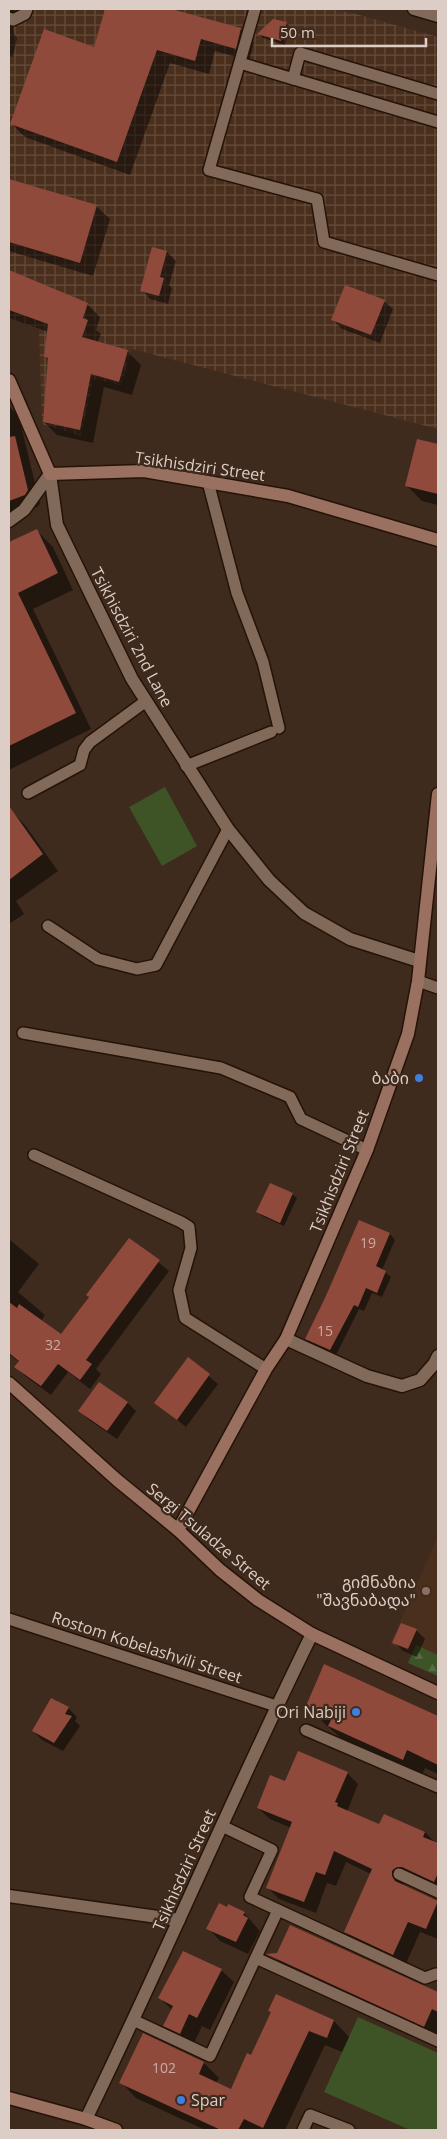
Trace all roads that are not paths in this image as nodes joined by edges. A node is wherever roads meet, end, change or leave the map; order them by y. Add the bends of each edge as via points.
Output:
1 (27, 9) edge
2 (255, 9) edge
3 (414, 9) edge
4 (438, 16) edge
5 (9, 18) edge
6 (240, 63) junction
7 (293, 79) junction
8 (438, 94) edge
9 (438, 122) edge
10 (438, 275) edge
11 (9, 382) edge
12 (50, 474) junction
13 (208, 482) junction
14 (9, 520) edge
15 (438, 540) edge
16 (146, 701) junction
17 (186, 766) junction
18 (28, 793) dead end
19 (438, 794) edge
20 (436, 822) edge
21 (228, 829) junction
22 (48, 926) dead end
23 (419, 961) junction
24 (418, 981) junction
25 (438, 988) edge
26 (23, 1033) dead end
27 (367, 1150) junction
28 (34, 1155) dead end
29 (286, 1339) junction
30 (438, 1356) edge
31 (266, 1369) junction
32 (9, 1386) edge
33 (178, 1530) junction
34 (9, 1619) edge
35 (312, 1634) junction
36 (438, 1692) edge
37 (276, 1706) junction
38 (306, 1730) dead end
39 (438, 1787) edge
40 (222, 1826) junction
41 (399, 1874) dead end
42 (438, 1892) edge
43 (9, 1896) edge
44 (278, 1910) junction
45 (179, 1920) junction
46 (256, 1958) junction
47 (437, 1972) edge
48 (132, 2020) junction
49 (438, 2041) edge
50 (9, 2098) edge
51 (86, 2119) junction
52 (101, 2127) edge
53 (116, 2130) edge
54 (303, 2130) edge
55 (349, 2130) edge

1 - 5 lane via 25,14 13,20
2 - 6 lane
3 - 4 street
6 - 7 lane
6 - 10 lane via 209,170 317,199 324,242
7 - 8 lane via 300,53
7 - 9 lane
11 - 12 street
12 - 13 street, Tsikhisdziri Street via 144,471
12 - 14 street via 24,510
12 - 16 street, Tsikhisdziri 2nd Lane via 57,525 132,679
13 - 15 street, Tsikhisdziri Street via 288,496
13 - 17 lane via 237,593 263,662 275,730
16 - 17 street, Tsikhisdziri 2nd Lane
16 - 18 lane via 90,742 80,765
17 - 21 street, Tsikhisdziri 2nd Lane
19 - 20 street, Tsikhisdziri Street
20 - 23 street, Tsikhisdziri Street
21 - 22 lane via 156,966 137,968 98,959
21 - 23 street, Tsikhisdziri 2nd Lane via 269,880 304,913 350,939
23 - 24 street, Tsikhisdziri Street
24 - 25 lane
24 - 27 street, Tsikhisdziri Street via 408,1034
26 - 27 lane via 221,1068 290,1097 301,1119
27 - 29 street, Tsikhisdziri Street
28 - 31 lane via 189,1227 191,1248 179,1290 184,1318
29 - 30 street via 366,1376 402,1386 420,1380
29 - 31 street, Tsikhisdziri Street
31 - 33 street, Tsikhisdziri Street
32 - 33 street, Sergi Tsuladze Street
33 - 35 street, Sergi Tsuladze Street via 220,1570
34 - 37 lane, Rostom Kobelashvili Street
35 - 36 street, Sergi Tsuladze Street
35 - 37 street, Tsikhisdziri Street
37 - 40 street, Tsikhisdziri Street
38 - 39 lane
40 - 44 lane via 272,1850 250,1897
40 - 45 street, Tsikhisdziri Street
41 - 42 lane
43 - 45 street
44 - 46 lane
44 - 47 lane via 425,1978
45 - 48 street, Tsikhisdziri Street
46 - 48 lane via 210,2056
46 - 49 lane
48 - 51 street, Tsikhisdziri Street
50 - 51 street
51 - 52 street
52 - 53 street
54 - 55 lane via 310,2115

